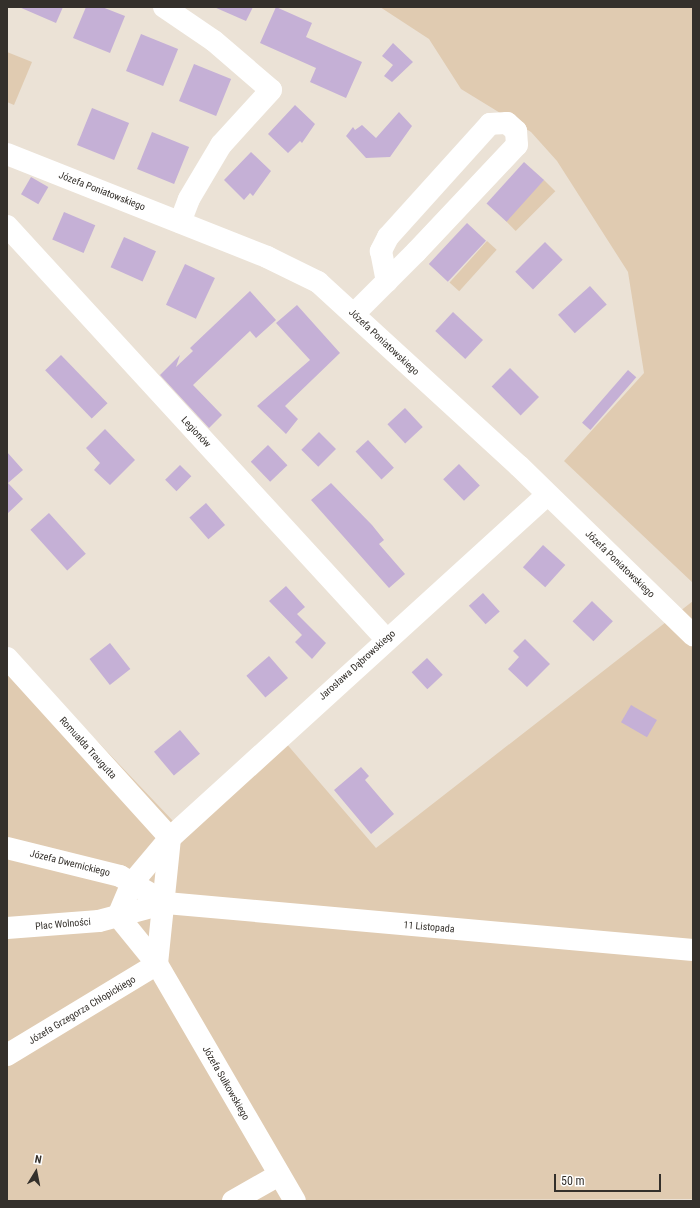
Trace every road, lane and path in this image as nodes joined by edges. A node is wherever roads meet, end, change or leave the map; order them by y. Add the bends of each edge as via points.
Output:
1 (164, 7) edge
2 (7, 154) edge
3 (180, 222) junction
4 (7, 226) edge
5 (388, 281) junction
6 (354, 314) junction
7 (547, 495) junction
8 (693, 635) edge
9 (386, 639) junction
10 (7, 658) edge
11 (170, 838) junction
12 (7, 848) edge
13 (132, 883) junction
14 (166, 903) junction
15 (118, 916) junction
16 (7, 928) edge
17 (693, 950) edge
18 (157, 964) junction
19 (7, 1055) edge
20 (279, 1175) junction
21 (233, 1201) edge
22 (295, 1201) edge

1 - 3 street via 214,41 271,90 221,145 189,199
2 - 3 street, Józefa Poniatowskiego
3 - 6 street, Józefa Poniatowskiego via 318,282
4 - 9 street, Legionów
5 - 5 street via 517,145 516,131 507,124 490,124 388,237 381,251
5 - 6 street
6 - 7 street, Józefa Poniatowskiego
7 - 8 street, Józefa Poniatowskiego
7 - 9 street, Jarosława Dąbrowskiego
9 - 11 street, Jarosława Dąbrowskiego
10 - 11 street, Romualda Traugutta
11 - 13 street, Jarosława Dąbrowskiego
11 - 14 street
12 - 13 street, Józefa Dwernickiego via 120,876
13 - 14 street, Józefa Dwernickiego
13 - 15 street
14 - 15 street, Plac Wolności
14 - 17 street, 11 Listopada
14 - 18 street
15 - 16 street, Plac Wolności via 99,921
15 - 18 street, Józefa Sułkowskiego
18 - 19 street, Józefa Grzegorza Chłopickiego
18 - 20 street, Józefa Sułkowskiego
20 - 21 street
20 - 22 street, Józefa Sułkowskiego

